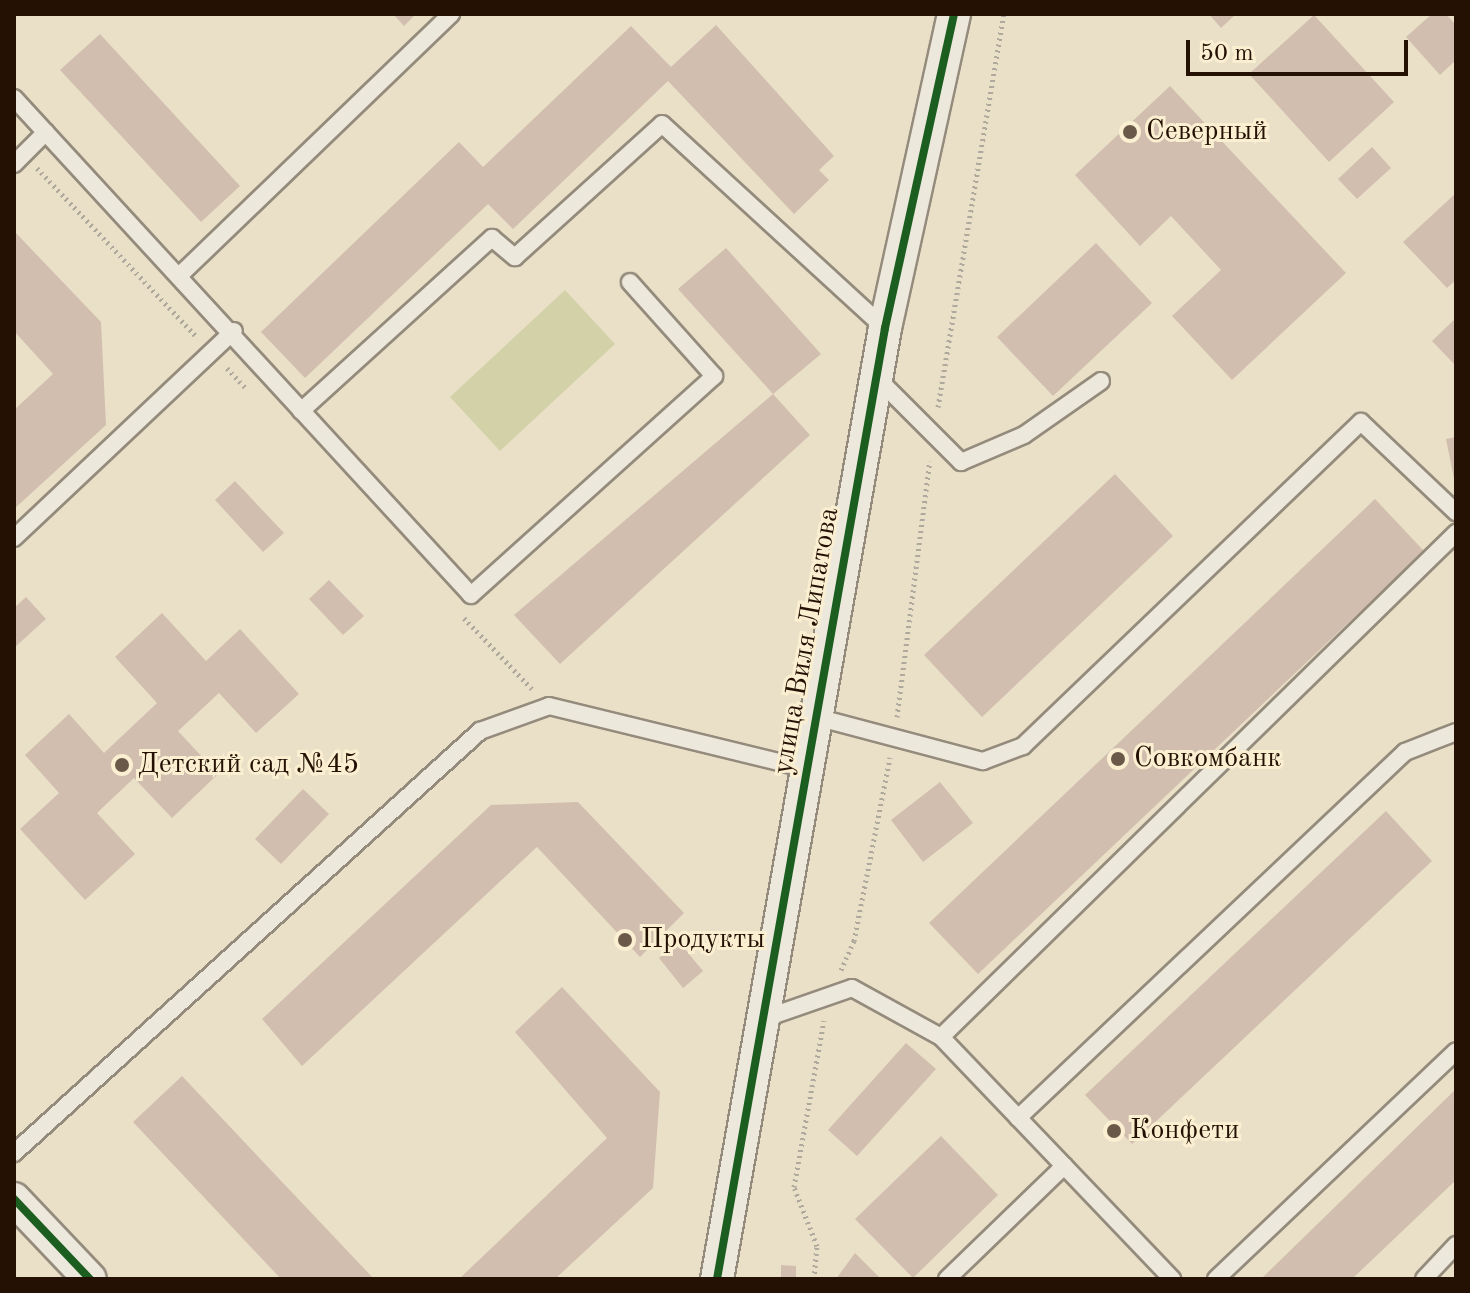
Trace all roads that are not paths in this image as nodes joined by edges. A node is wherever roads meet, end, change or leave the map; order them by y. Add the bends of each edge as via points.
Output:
1 (451, 14) edge
2 (954, 14) edge
3 (14, 98) edge
4 (46, 132) junction
5 (14, 164) edge
6 (181, 274) junction
7 (630, 282) dead end
8 (885, 328) junction
9 (234, 331) junction
10 (876, 377) junction
11 (1101, 381) dead end
12 (301, 411) junction
13 (1456, 512) edge
14 (1456, 533) edge
15 (14, 538) edge
16 (816, 717) junction
17 (1456, 732) edge
18 (807, 769) junction
19 (763, 1019) junction
20 (941, 1037) junction
21 (1456, 1051) edge
22 (1018, 1118) junction
23 (14, 1153) edge
24 (1064, 1166) junction
25 (14, 1199) edge
26 (1456, 1245) edge
27 (90, 1279) edge
28 (717, 1279) edge
29 (947, 1279) edge
30 (1172, 1279) edge
31 (1216, 1279) edge
32 (1424, 1279) edge

1 - 6 lane
2 - 8 street, улица Виля Липатова
3 - 4 lane
4 - 5 lane
4 - 6 lane
6 - 9 lane
7 - 12 lane via 714,376 471,595
8 - 10 street, улица Виля Липатова
8 - 12 lane via 662,124 515,257 492,238
9 - 12 lane
9 - 15 lane
10 - 11 lane via 961,462 1024,435
10 - 16 street, улица Виля Липатова
13 - 16 lane via 1361,422 1023,746 983,761
14 - 20 lane
16 - 18 street, улица Виля Липатова
17 - 22 lane via 1405,752
18 - 19 street, улица Виля Липатова
18 - 23 lane via 549,706 480,731
19 - 20 lane via 852,988
19 - 28 street, улица Виля Липатова
20 - 22 lane
21 - 31 lane
22 - 24 lane
24 - 29 lane
24 - 30 lane
25 - 27 street
26 - 32 lane

